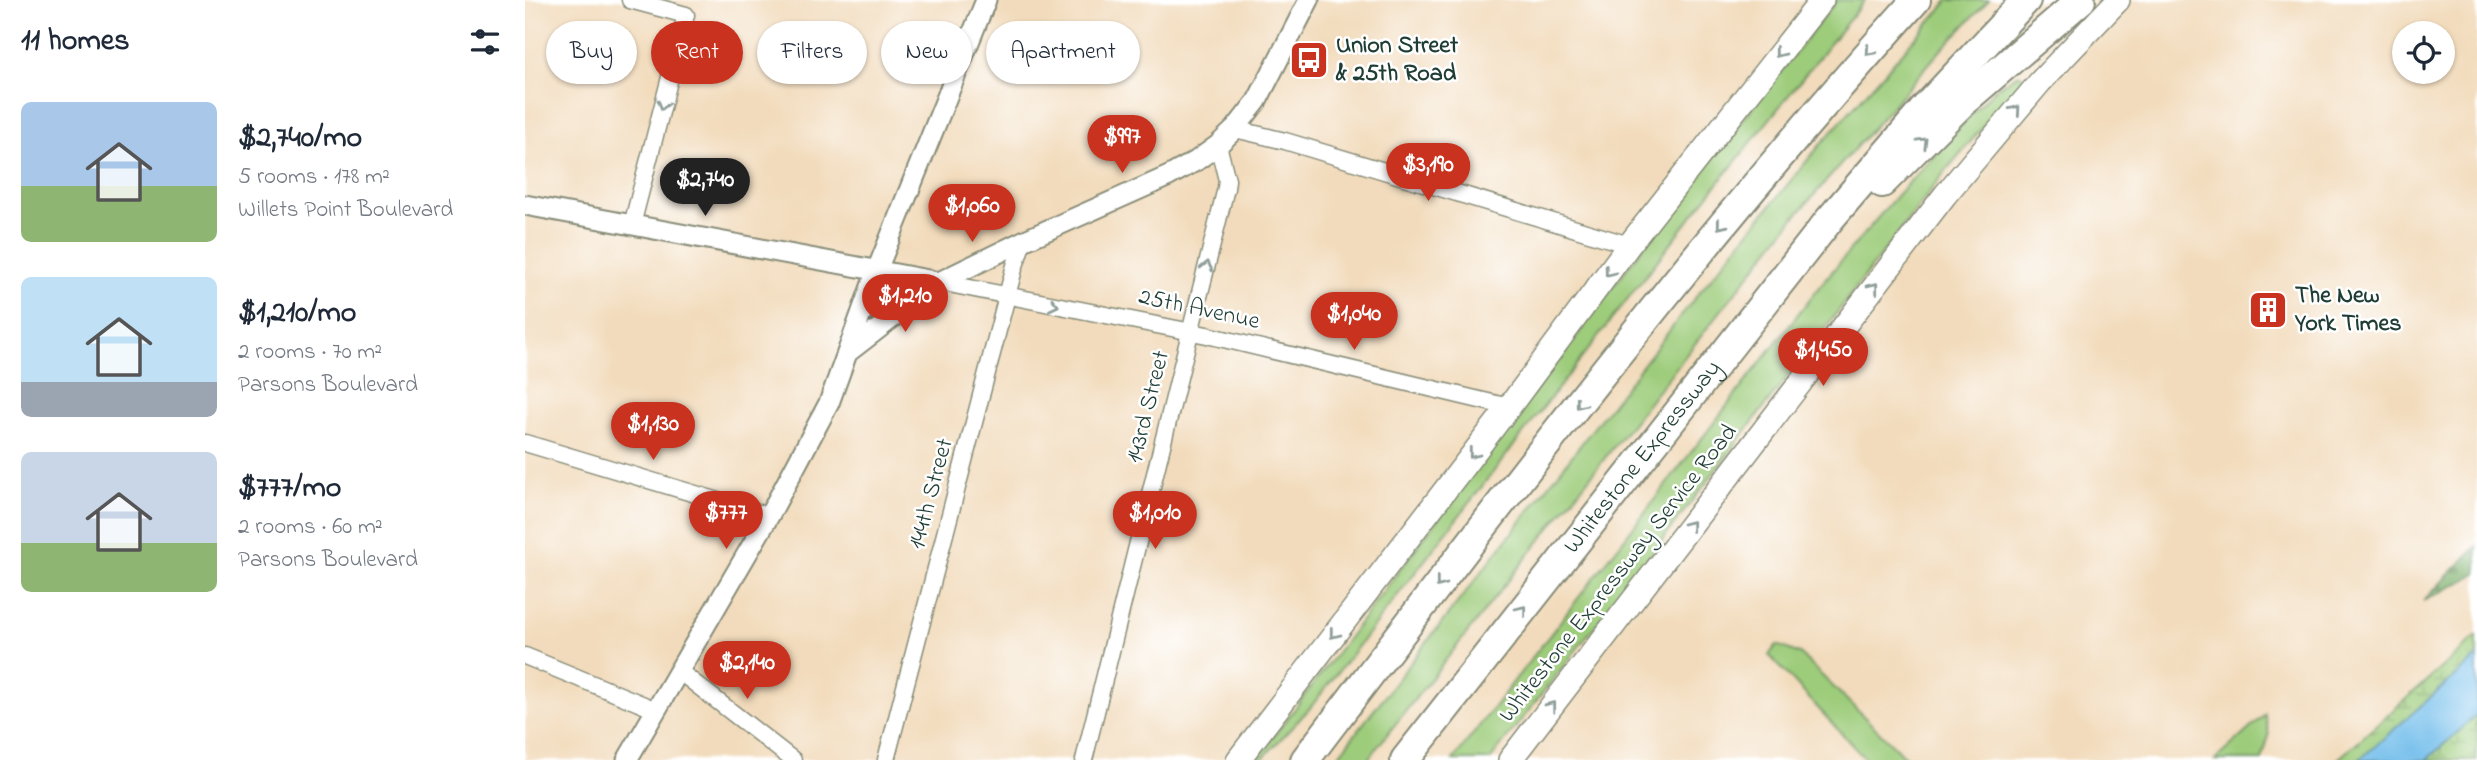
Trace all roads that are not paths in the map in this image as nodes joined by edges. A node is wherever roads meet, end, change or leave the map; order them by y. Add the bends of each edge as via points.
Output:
1 (631, 0) edge
2 (986, 0) edge
3 (1309, 0) edge
4 (1822, 0) edge
5 (1916, 0) edge
6 (2026, 0) edge
7 (2081, 0) edge
8 (2118, 0) edge
9 (1235, 129) junction
10 (1218, 145) junction
11 (525, 205) edge
12 (632, 225) junction
13 (1023, 241) junction
14 (1629, 245) junction
15 (877, 270) junction
16 (939, 282) junction
17 (1007, 295) junction
18 (1755, 313) junction
19 (1192, 333) junction
20 (847, 353) junction
21 (1509, 407) junction
22 (525, 443) edge
23 (769, 516) junction
24 (1414, 616) junction
25 (525, 656) edge
26 (1480, 663) junction
27 (679, 671) junction
28 (656, 710) junction
29 (627, 760) edge
30 (793, 760) edge
31 (886, 760) edge
32 (1084, 760) edge
33 (1238, 760) edge
34 (1294, 760) edge
35 (1305, 760) edge
36 (1405, 760) edge
37 (1412, 760) edge
38 (1510, 760) edge

1 -> 12 street via 686,15
2 - 15 street
3 - 9 street via 1257,101
4 -> 14 main road
5 -> 24 highway via 1725,219
6 - 18 highway, Whitestone Expressway via 1887,152
18 -> 7 highway via 1963,102
38 -> 8 main road, Whitestone Expressway Service Road via 1957,180
9 - 10 street
9 - 14 street
10 - 13 street via 1169,176
19 -> 10 street, 143rd Street via 1226,188
11 - 12 street, 25th Avenue
12 - 15 street, 25th Avenue
13 - 16 street
13 - 17 street, 144th Street
14 -> 21 main road
15 - 16 street, 25th Avenue
15 - 20 street
16 - 17 street, 25th Avenue
16 - 20 street
17 -> 19 street, 25th Avenue
17 - 31 street, 144th Street
26 -> 18 highway, Whitestone Expressway
19 - 21 street, 25th Avenue
19 - 32 street, 143rd Street
20 - 23 street via 829,403
21 -> 33 main road
22 - 23 street
23 - 27 street
24 - 34 highway
24 - 35 highway
25 - 28 street
26 - 36 highway, Whitestone Expressway
26 - 37 highway
27 - 28 street
27 - 30 street
28 - 29 street

